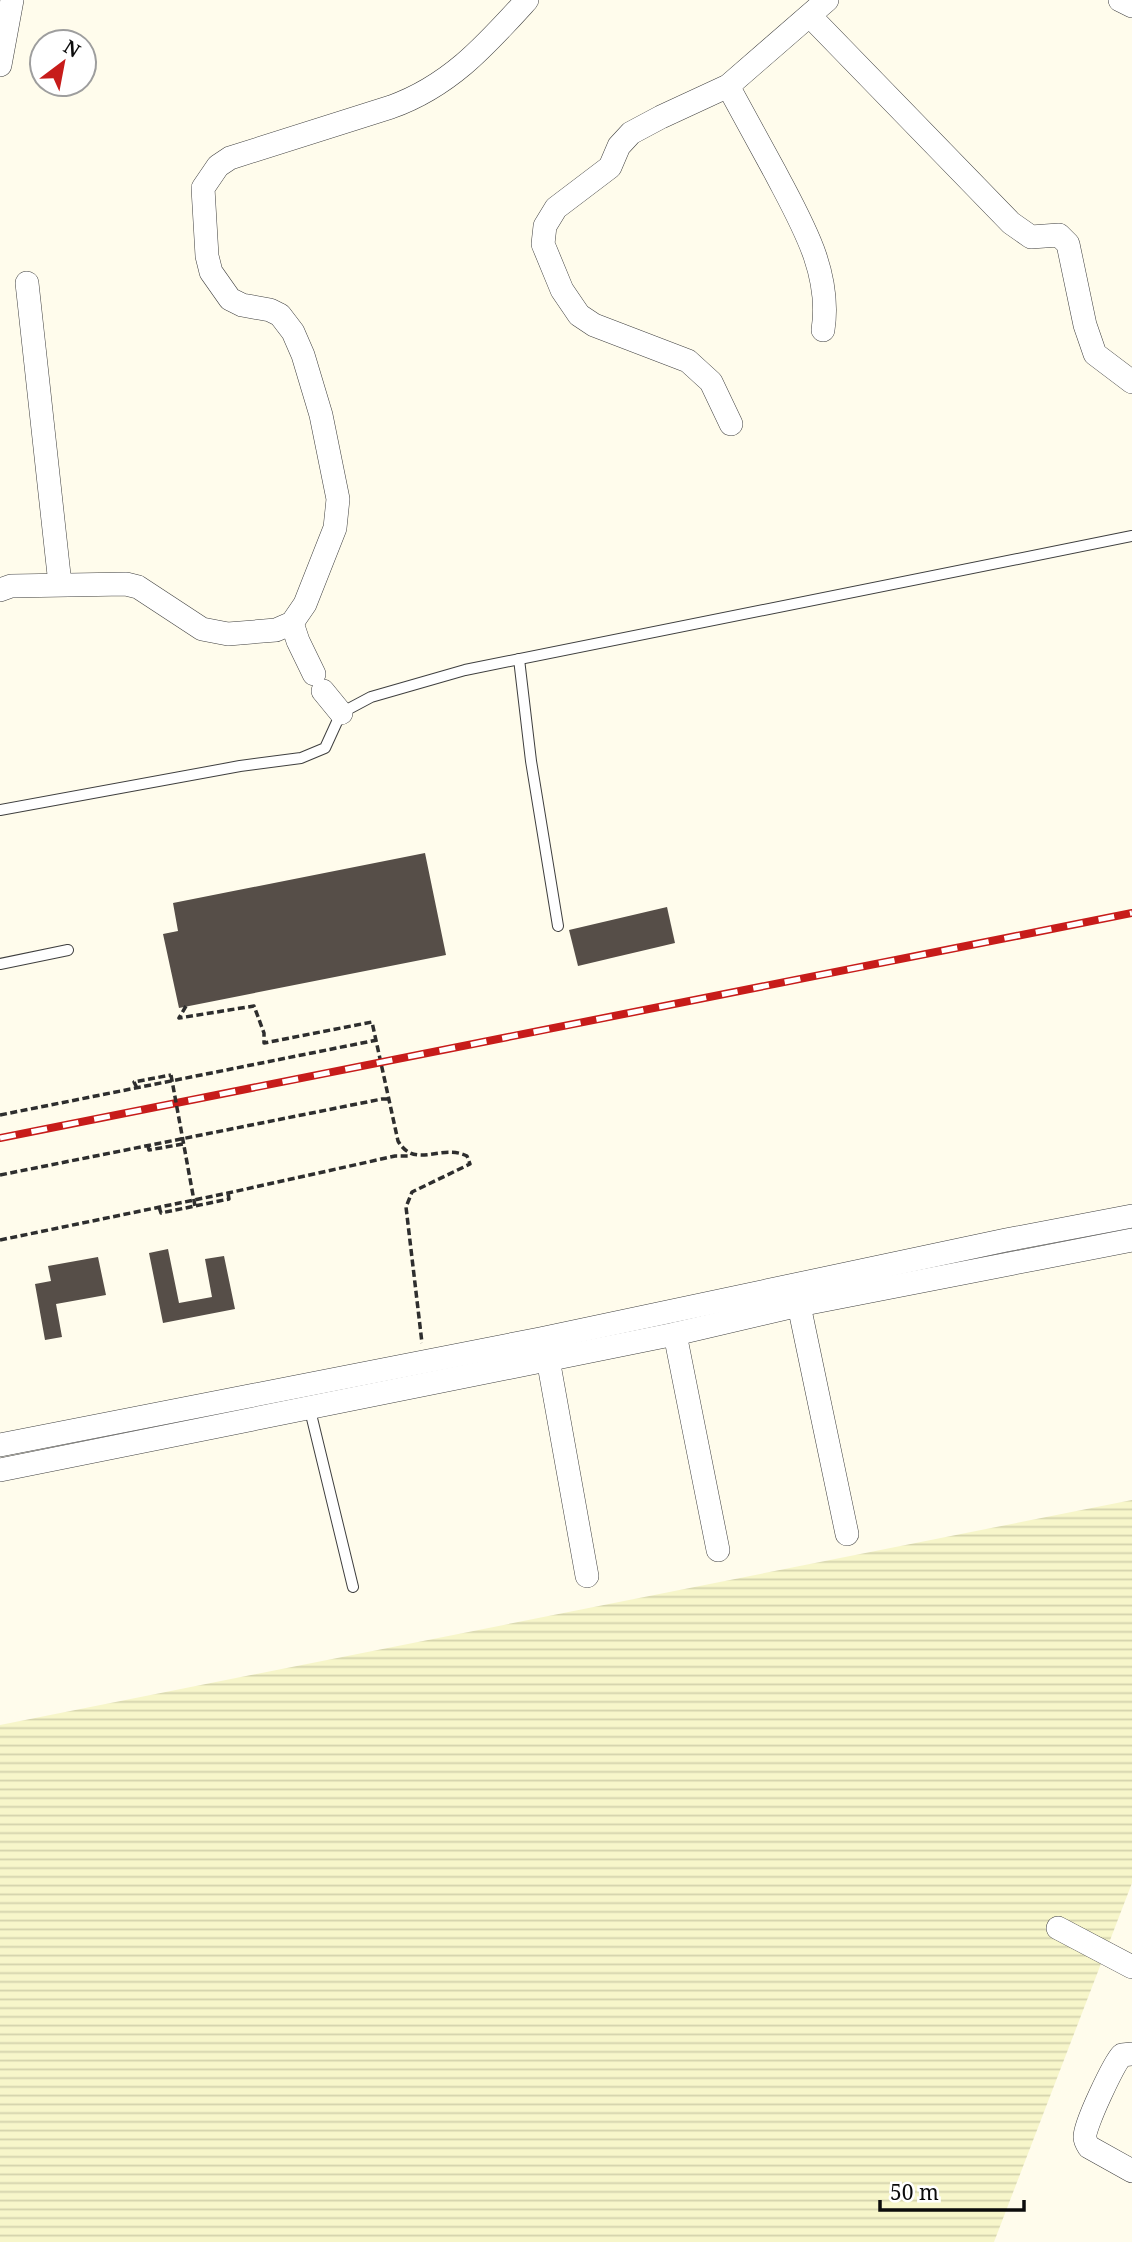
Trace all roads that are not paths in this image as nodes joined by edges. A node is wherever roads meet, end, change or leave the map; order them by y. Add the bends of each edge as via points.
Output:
1 (12, 0) edge
2 (527, 0) edge
3 (827, 0) edge
4 (1120, 0) edge
5 (1132, 6) edge
6 (810, 16) junction
7 (0, 65) edge
8 (729, 86) junction
9 (27, 283) dead end
10 (823, 330) dead end
11 (1132, 382) edge
12 (731, 424) dead end
13 (1132, 536) edge
14 (60, 584) junction
15 (0, 590) edge
16 (292, 623) junction
17 (519, 659) junction
18 (341, 713) junction
19 (0, 810) edge
20 (558, 926) dead end
21 (68, 950) dead end
22 (0, 964) edge
23 (1132, 1216) edge
24 (1132, 1240) edge
25 (797, 1295) junction
26 (675, 1334) junction
27 (544, 1349) junction
28 (307, 1397) junction
29 (0, 1445) edge
30 (0, 1470) edge
31 (847, 1534) dead end
32 (718, 1550) dead end
33 (587, 1576) dead end
34 (354, 1587) dead end
35 (1058, 1928) dead end
36 (1132, 1967) edge
37 (1132, 2054) edge
38 (1132, 2171) edge

1 - 7 street
2 - 16 street via 466,64 437,85 402,103 230,158 218,166 204,188 211,272 230,299 270,310 286,320 303,355 331,461 338,516 305,604
3 - 6 street
4 - 5 street
6 - 8 street
6 - 11 street via 1011,223 1031,237 1059,235 1069,244 1084,325 1095,354
8 - 10 street via 811,244 824,285
8 - 12 street via 631,133 610,167 556,208 545,226 543,244 562,290 579,315 688,361 711,382
9 - 14 street
13 - 17 lane
14 - 15 street
14 - 16 street via 138,587 213,633 275,630
16 - 18 street via 318,683
17 - 18 lane via 371,697
17 - 20 lane
18 - 19 lane via 325,748 302,758
21 - 22 lane
23 - 25 street via 1006,1240
24 - 25 street
25 - 26 street
25 - 27 street
25 - 31 street
26 - 27 street
26 - 32 street
27 - 28 street
27 - 28 street via 424,1362
27 - 33 street
28 - 29 street
28 - 30 street
28 - 34 lane
35 - 36 street
37 - 38 street via 1122,2054 1114,2066 1085,2137 1089,2147

